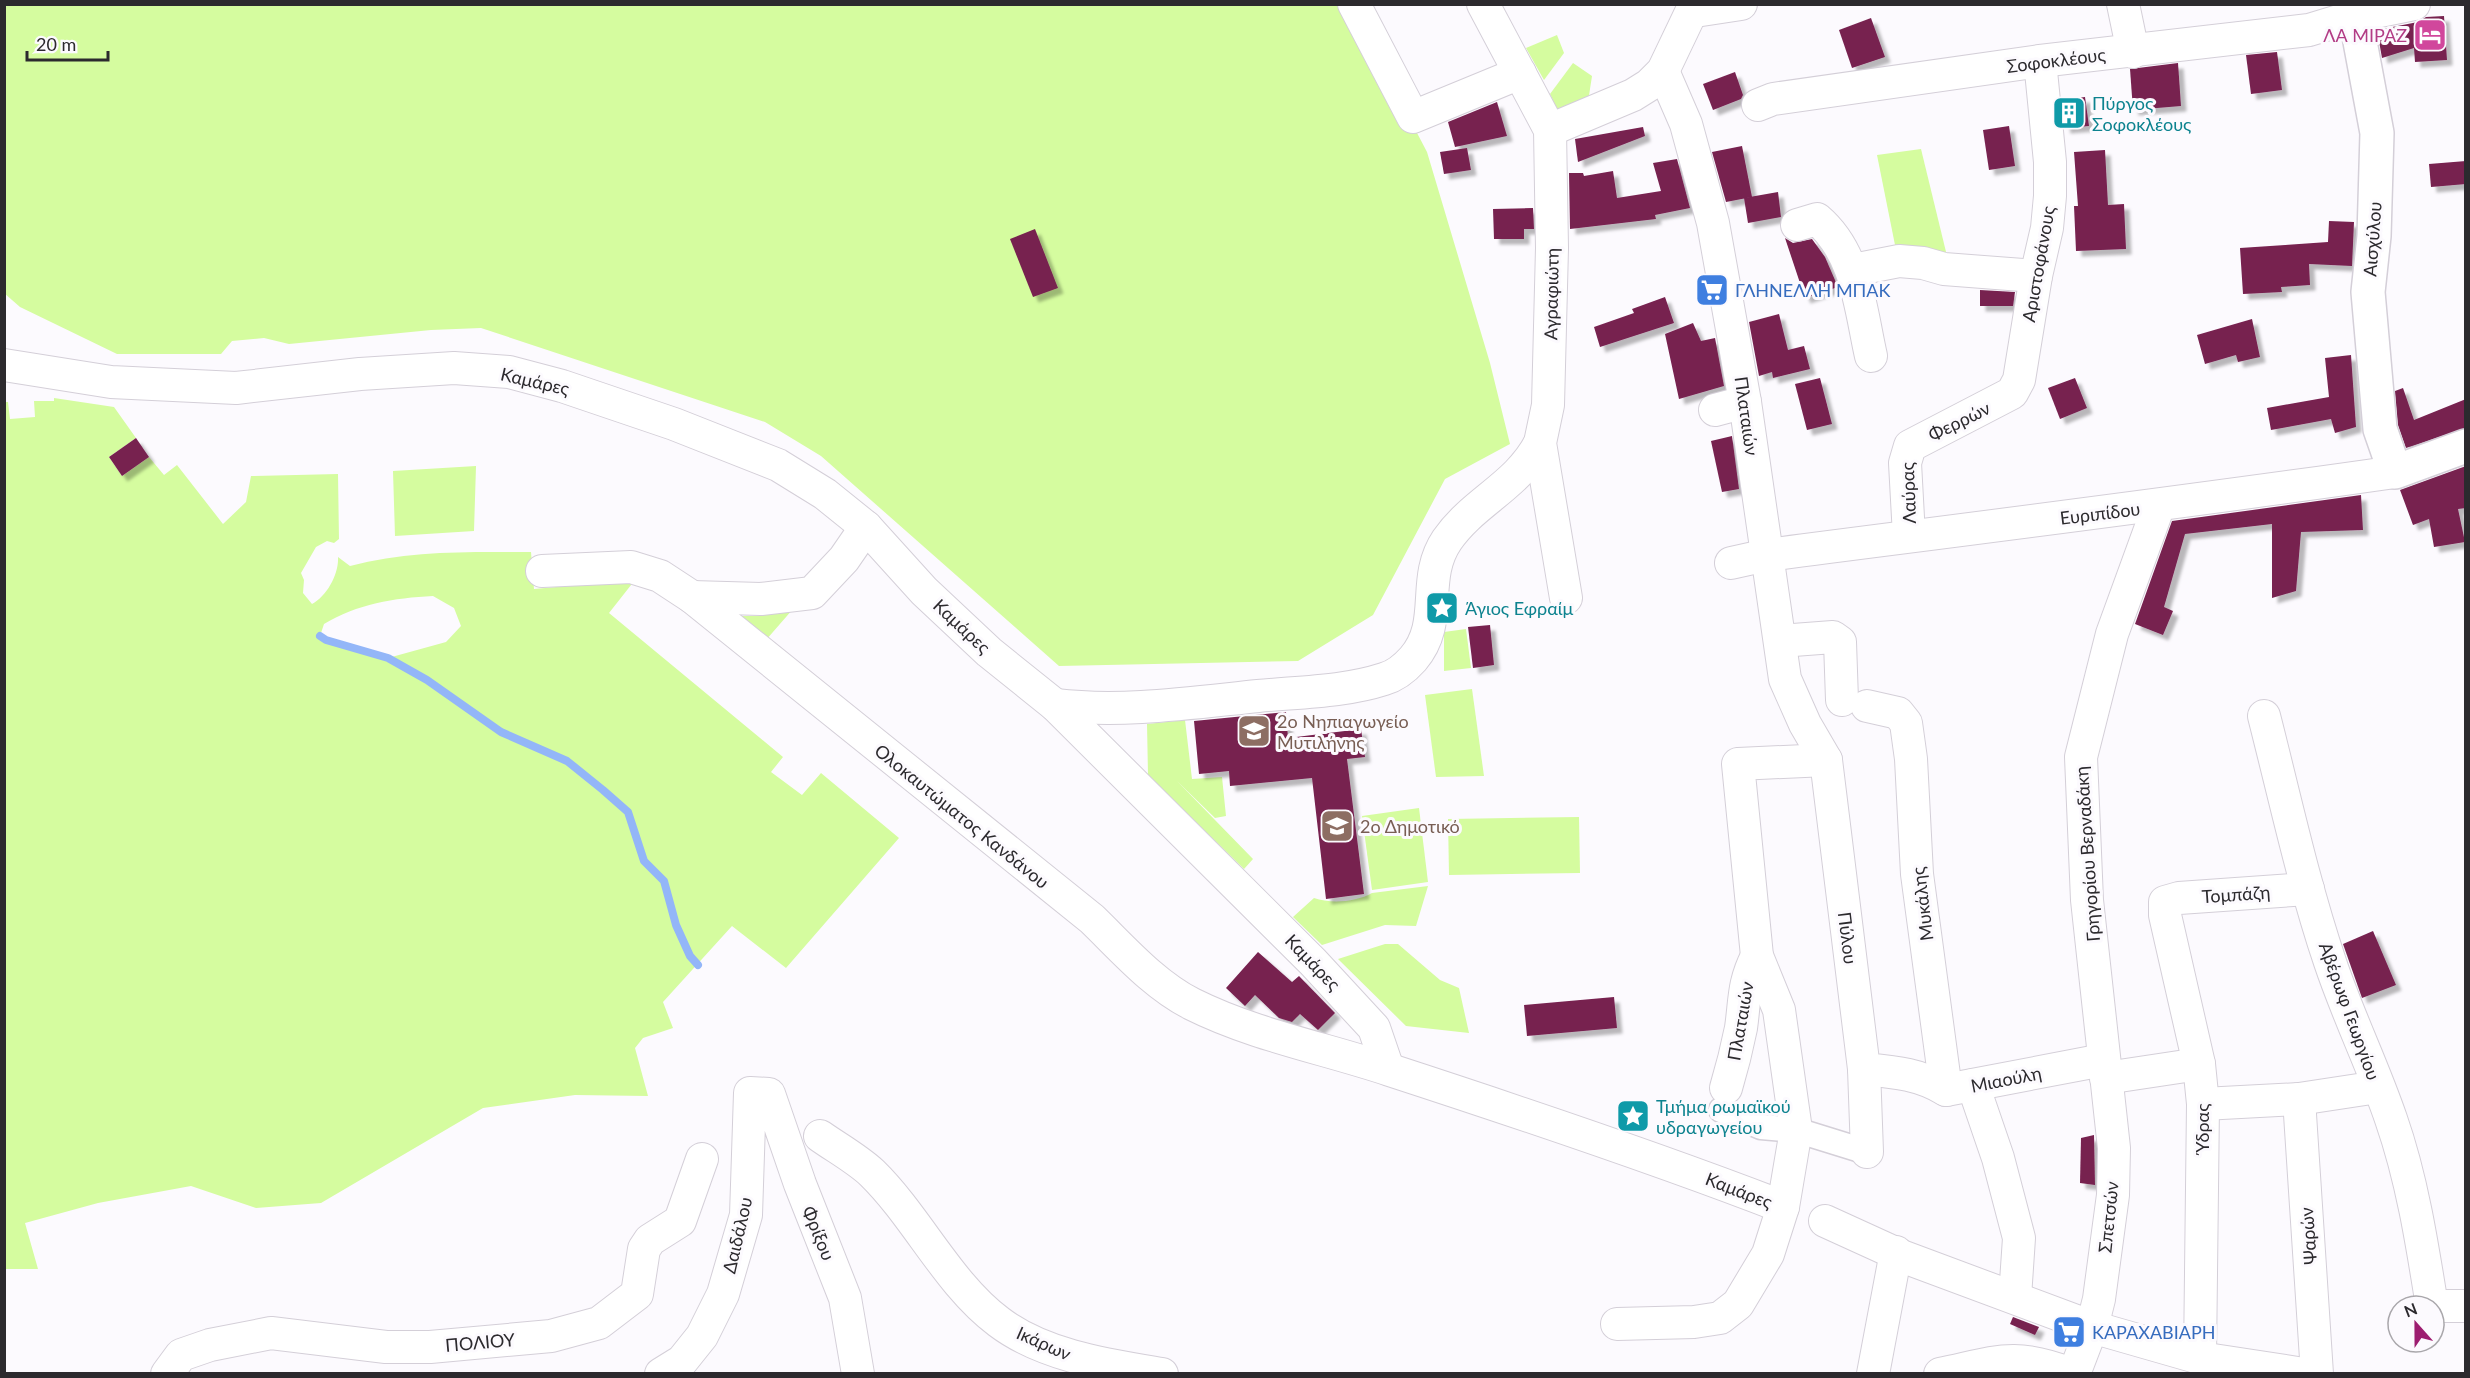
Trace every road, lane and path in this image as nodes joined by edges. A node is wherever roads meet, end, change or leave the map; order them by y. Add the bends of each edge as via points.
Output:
1 (1354, 4) edge
2 (1483, 4) edge
3 (1741, 4) edge
4 (2123, 4) edge
5 (2414, 4) edge
6 (1695, 8) edge
7 (2354, 10) edge
8 (2133, 52) junction
9 (2040, 61) junction
10 (1663, 71) junction
11 (1520, 73) junction
12 (1758, 105) dead end
13 (1550, 130) junction
14 (1797, 225) dead end
15 (1853, 270) junction
16 (2036, 276) junction
17 (1870, 356) dead end
18 (4, 365) edge
19 (2012, 393) joint
20 (1745, 402) junction
21 (1715, 410) dead end
22 (1540, 443) junction
23 (2466, 446) edge
24 (1907, 450) joint
25 (2395, 472) junction
26 (2160, 506) junction
27 (866, 527) junction
28 (1910, 536) junction
29 (1767, 555) junction
30 (1731, 563) dead end
31 (542, 571) dead end
32 (692, 597) junction
33 (1566, 597) dead end
34 (1780, 641) junction
35 (1055, 705) junction
36 (2264, 716) dead end
37 (1827, 760) junction
38 (2308, 889) junction
39 (2165, 902) joint
40 (1757, 956) junction
41 (2199, 1064) junction
42 (1388, 1069) junction
43 (1864, 1069) junction
44 (2106, 1081) junction
45 (2378, 1087) junction
46 (1960, 1088) junction
47 (770, 1094) joint
48 (1723, 1099) joint
49 (2299, 1099) junction
50 (2203, 1104) junction
51 (1796, 1130) junction
52 (820, 1136) dead end
53 (1867, 1152) joint
54 (702, 1159) dead end
55 (1783, 1207) junction
56 (1825, 1221) dead end
57 (1896, 1252) junction
58 (2431, 1294) edge
59 (2015, 1297) junction
60 (2446, 1306) edge
61 (2466, 1306) edge
62 (1617, 1324) dead end
63 (2092, 1327) junction
64 (2200, 1358) junction
65 (167, 1374) edge
66 (662, 1374) edge
67 (858, 1374) edge
68 (1162, 1374) edge
69 (1873, 1374) edge
70 (1940, 1374) edge
71 (2072, 1374) edge
72 (2304, 1374) edge
73 (2317, 1374) edge

1 - 11 street via 1413,117
2 - 11 street, Αγραφιώτη
3 - 6 street
4 - 8 street
5 - 7 street, Σοφοκλέους
6 - 10 street
7 - 8 street, Σοφοκλέους via 2309,30
7 - 25 street, Αισχύλου via 2377,133 2368,292 2379,421
8 - 9 street, Σοφοκλέους
9 - 12 street, Σοφοκλέους via 1773,99
9 - 16 street, Αριστοφάνους via 2050,196
10 - 13 street via 1638,93
10 - 20 street, Πλαταιών via 1686,124 1713,223
11 - 13 street, Αγραφιώτη
13 - 22 street, Αγραφιώτη via 1548,405
14 - 15 street via 1817,219 1833,233
15 - 16 street via 1899,261 1923,262 1944,269
15 - 17 street
16 - 19 street, Αριστοφάνους via 2019,380
18 - 27 street, Καμάρες via 111,382 236,388 454,368 509,372 641,412 778,465 825,494
19 - 24 street, Φερρών
20 - 21 street
20 - 29 street, Πλαταιών
22 - 33 street, Αγραφιώτη
22 - 35 street via 1526,467 1465,519 1439,553 1432,570 1429,633 1420,650 1400,671 1384,679 1286,694 1093,710
23 - 25 street, Ευριπίδου
24 - 28 street, Λαύρας
25 - 26 street, Ευριπίδου
26 - 28 street, Ευριπίδου
26 - 44 street, Γρηγορίου Βερναδάκη via 2112,634 2081,757 2087,900
27 - 32 street via 844,559 812,593 761,599
27 - 35 street, Καμάρες via 924,591 989,652
28 - 29 street, Ευριπίδου
29 - 30 street, Ευριπίδου
29 - 34 street, Πλαταιών
31 - 32 street, Ολοκαυτώματος Κανδάνου via 631,567 660,576
32 - 42 street, Ολοκαυτώματος Κανδάνου via 1092,919 1153,978 1191,1003 1239,1024
34 - 37 street, Πλαταιών via 1792,698
34 - 46 street, Μυκάλης via 1833,638 1840,642 1854,703 1905,718 1917,874
35 - 42 street, Καμάρες via 1374,1028
36 - 38 street, Αβέρωφ Γεωργίου
37 - 40 street, Πλαταιών via 1738,764
37 - 43 street, Πύλου
38 - 39 street, Τομπάζη
38 - 45 street, Αβέρωφ Γεωργίου via 2330,963
39 - 41 street, Ύδρας
40 - 48 street, Πλαταιών via 1743,994 1741,1026
40 - 51 street, Πλαταιών via 1779,1010
41 - 44 street, Μιαούλη
41 - 50 street, Ύδρας
42 - 55 street, Καμάρες via 1633,1150
43 - 46 street, Μιαούλη via 1912,1074
43 - 53 street, Πύλου
44 - 46 street, Μιαούλη
44 - 63 street, Σπετσών via 2114,1148 2113,1195
45 - 49 street
45 - 58 street, Αβέρωφ Γεωργίου via 2412,1195
46 - 59 street via 1998,1158 2019,1238
47 - 66 street, Δαιδάλου via 750,1093 746,1215 723,1294 702,1336 682,1361
47 - 67 street, Φρίξου via 845,1298
48 - 51 street via 1761,1127
49 - 50 street
49 - 73 street, Ψαρών
50 - 64 street, Ύδρας
51 - 53 street
51 - 55 street, Πλαταιών
52 - 68 street, Ικάρων via 871,1172 954,1277 999,1322 1085,1361
54 - 65 street, ΠΟΛΙΟΥ via 680,1221 650,1240 644,1249 637,1294 599,1323 551,1336 430,1347 386,1347 271,1333 182,1354
55 - 62 street, Πλαταιών via 1768,1254 1738,1304 1720,1318
56 - 57 street
57 - 59 street
57 - 69 street
59 - 63 street
60 - 61 street
63 - 64 street
63 - 71 street, Σπετσών
64 - 72 street
70 - 71 street via 2016,1360 2029,1360

